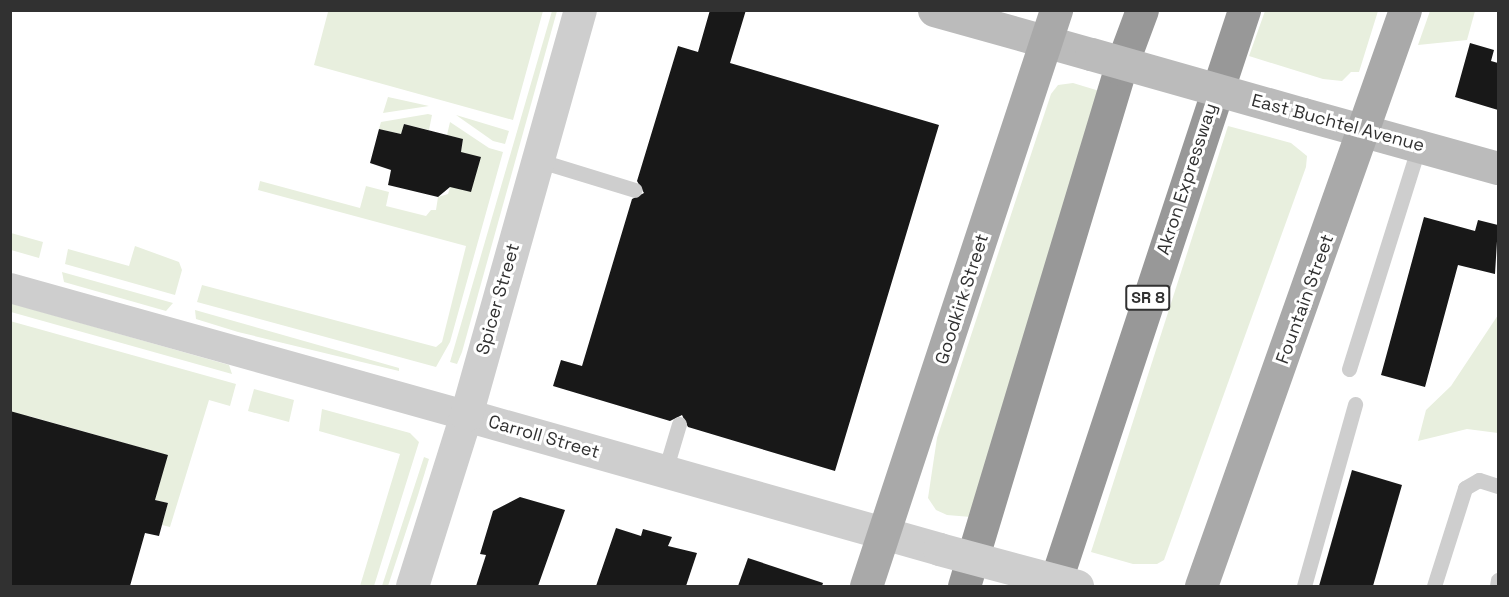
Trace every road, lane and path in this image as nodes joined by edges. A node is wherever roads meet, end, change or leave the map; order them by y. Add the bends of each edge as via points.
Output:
1 (580, 10) edge
2 (934, 10) edge
3 (1056, 10) edge
4 (1142, 10) edge
5 (1244, 10) edge
6 (1405, 10) edge
7 (1048, 41) junction
8 (1365, 131) junction
9 (1419, 146) junction
10 (537, 160) junction
11 (1498, 168) edge
12 (635, 190) dead end
13 (10, 288) edge
14 (1349, 369) dead end
15 (1356, 404) dead end
16 (466, 415) junction
17 (679, 424) dead end
18 (664, 471) junction
19 (1498, 486) edge
20 (883, 534) junction
21 (1498, 580) edge
22 (412, 586) edge
23 (866, 586) edge
24 (964, 586) edge
25 (1054, 586) edge
26 (1077, 586) edge
27 (1201, 586) edge
28 (1304, 586) edge
29 (1434, 586) edge
30 (1497, 586) edge

1 - 10 street, Spicer Street
2 - 7 main road, East Buchtel Avenue
3 - 7 main road, Goodkirk Street
4 - 24 highway via 1120,69
5 - 25 highway, Akron Expressway / SR 8
6 - 8 main road, Fountain Street
7 - 8 main road, East Buchtel Avenue, bridge
7 - 20 main road, Goodkirk Street
8 - 9 main road, East Buchtel Avenue
8 - 27 main road, Fountain Street
9 - 11 main road, East Buchtel Avenue
9 - 14 lane
10 - 12 lane
10 - 16 street, Spicer Street
13 - 16 street, Carroll Street
15 - 28 lane
16 - 18 street, Carroll Street
16 - 22 street, Spicer Street
17 - 18 lane
18 - 20 street, Carroll Street
19 - 29 lane via 1479,480 1465,488
20 - 23 main road, Goodkirk Street
20 - 26 street, Carroll Street, bridge
21 - 30 lane

